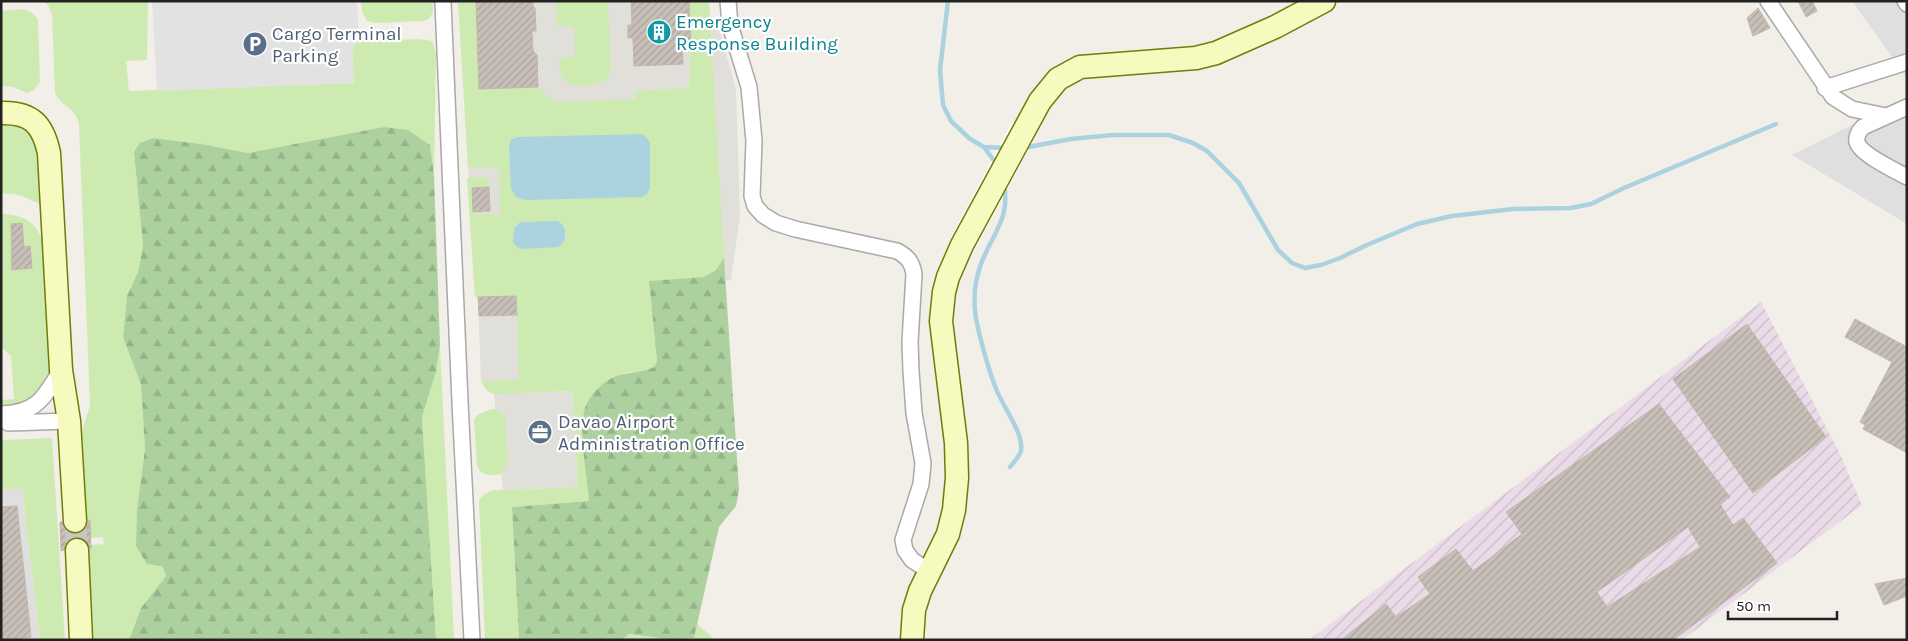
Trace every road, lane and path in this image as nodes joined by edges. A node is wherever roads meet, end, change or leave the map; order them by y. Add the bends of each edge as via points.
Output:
1 (728, 1) edge
2 (1324, 1) edge
3 (1768, 1) edge
4 (443, 3) dead end
5 (1907, 62) edge
6 (1825, 88) junction
7 (1907, 107) edge
8 (1, 113) edge
9 (1886, 116) junction
10 (1907, 177) edge
11 (61, 370) junction
12 (1, 414) edge
13 (69, 421) junction
14 (1, 423) edge
15 (75, 522) tunnel mouth
16 (77, 550) tunnel mouth
17 (929, 571) junction
18 (81, 640) edge
19 (472, 640) edge
20 (912, 640) edge

1 - 17 street via 730,25 749,87 755,206 776,223 897,251 912,264 911,371 923,463 903,540 912,560
2 - 17 main road via 1216,53 1196,58 1080,67 1068,72 1047,90 962,245 948,277 942,307 944,357 956,444 954,510 948,534
3 - 6 street
4 - 19 street
5 - 6 street
6 - 9 street via 1852,109
7 - 9 street
8 - 11 main road via 15,113 32,120 40,128 47,144
9 - 10 street via 1863,127 1858,132 1857,142 1878,161
11 - 12 street via 40,401 31,408
11 - 13 main road
13 - 14 street
13 - 15 main road
16 - 18 main road
17 - 20 main road via 914,610

